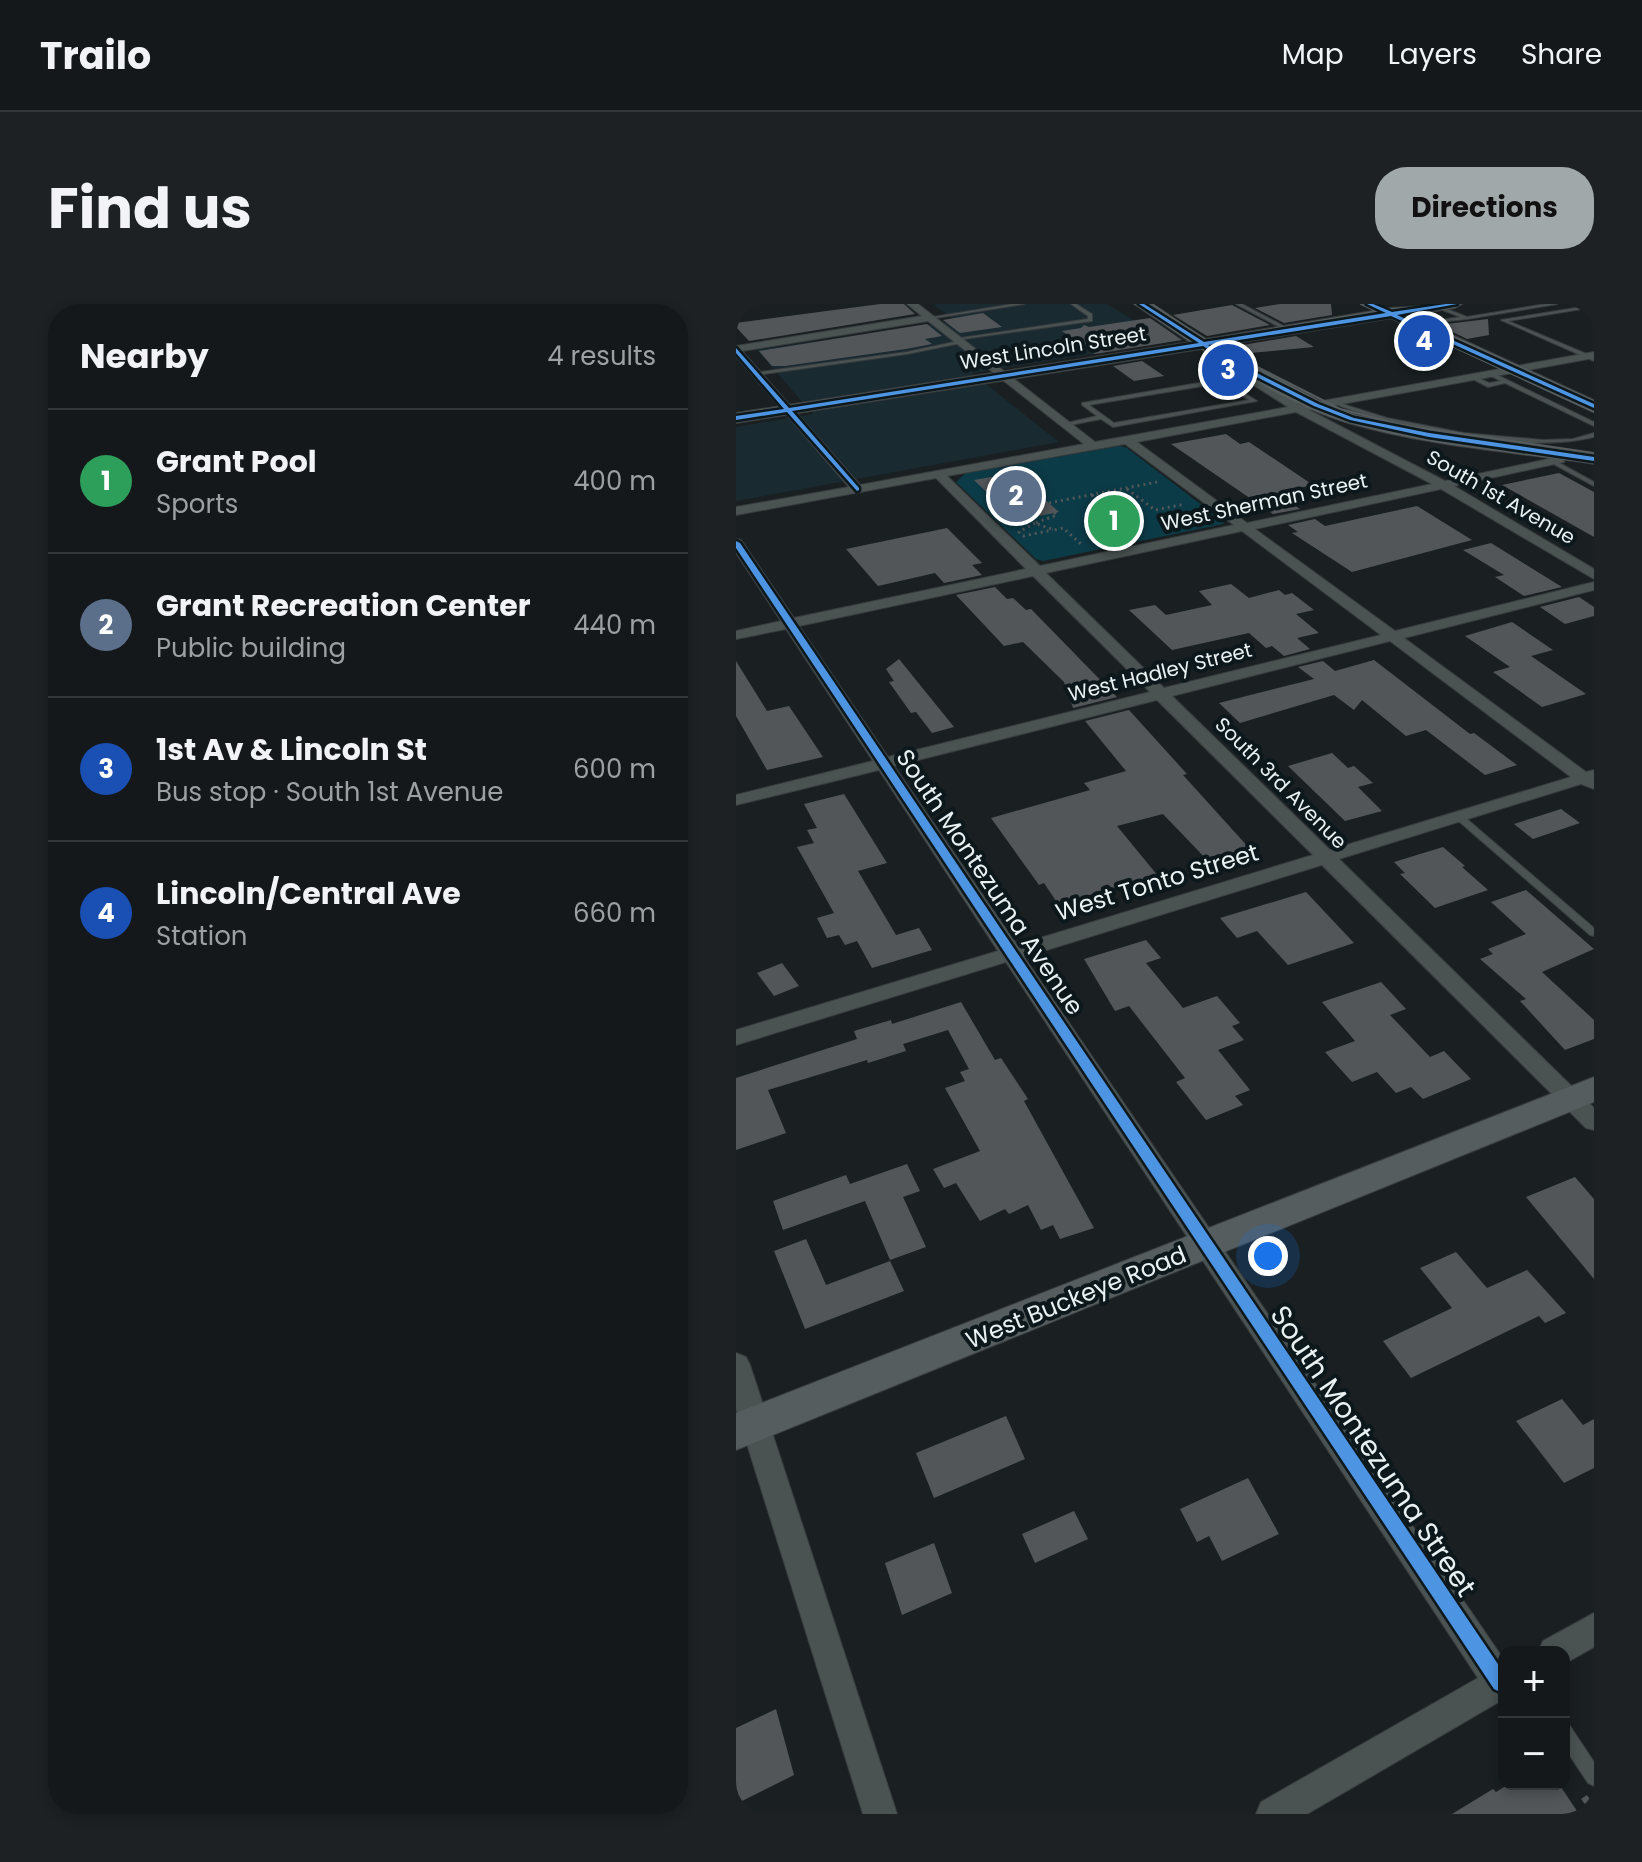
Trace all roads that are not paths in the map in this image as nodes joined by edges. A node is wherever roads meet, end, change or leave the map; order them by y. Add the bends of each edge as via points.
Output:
1 (912, 304) edge
2 (1022, 304) edge
3 (1073, 304) edge
4 (1141, 304) edge
5 (1238, 304) edge
6 (1455, 304) edge
7 (1555, 304) edge
8 (1353, 306) dead end
9 (1590, 306) edge
10 (1439, 307) junction
11 (1262, 308) dead end
12 (1373, 311) edge
13 (1394, 314) junction
14 (929, 318) junction
15 (1467, 318) junction
16 (1420, 323) dead end
17 (1296, 330) junction
18 (957, 340) junction
19 (1203, 344) junction
20 (736, 350) edge
21 (1592, 357) edge
22 (756, 373) junction
23 (1502, 374) junction
24 (1003, 376) junction
25 (1472, 377) junction
26 (1335, 402) junction
27 (1594, 406) edge
28 (1309, 407) junction
29 (788, 410) junction
30 (1102, 417) junction
31 (1594, 417) edge
32 (736, 418) edge
33 (1065, 424) junction
34 (1594, 424) edge
35 (1594, 435) edge
36 (1127, 440) junction
37 (1093, 446) junction
38 (1557, 457) junction
39 (1594, 459) edge
40 (938, 474) junction
41 (1443, 484) junction
42 (1594, 484) edge
43 (857, 489) junction
44 (736, 511) edge
45 (1244, 527) junction
46 (736, 543) edge
47 (1037, 571) junction
48 (1594, 575) edge
49 (1594, 586) edge
50 (790, 623) junction
51 (736, 635) edge
52 (1392, 636) junction
53 (1159, 693) junction
54 (883, 763) junction
55 (1591, 780) edge
56 (736, 800) edge
57 (1458, 816) junction
58 (1325, 858) junction
59 (1594, 933) edge
60 (1011, 954) junction
61 (736, 1038) edge
62 (1586, 1103) edge
63 (1206, 1246) junction
64 (736, 1365) edge
65 (745, 1429) edge
66 (1594, 1629) edge
67 (1564, 1646) edge
68 (1498, 1676) edge
69 (1498, 1684) edge
70 (1570, 1741) edge
71 (1594, 1777) edge
72 (880, 1814) edge
73 (1273, 1814) edge

1 - 14 street
2 - 14 lane
3 - 18 lane via 1090,320
4 - 19 main road
5 - 17 lane
6 - 10 main road, West Lincoln Street
7 - 15 lane
8 - 12 main road
9 - 21 lane via 1503,320
10 - 13 main road, West Lincoln Street
10 - 15 lane
11 - 17 lane
12 - 13 main road, West Lincoln Street
12 - 17 main road, West Lincoln Street
13 - 23 main road
14 - 18 street
14 - 20 street
15 - 16 lane
17 - 19 main road, West Lincoln Street
18 - 22 lane via 907,353
18 - 24 street
19 - 24 main road, West Lincoln Street
19 - 28 main road
20 - 22 street
21 - 23 street
22 - 29 street
23 - 25 street
23 - 25 lane via 1488,385
23 - 27 main road
23 - 31 main road
23 - 34 lane
24 - 29 main road, West Lincoln Street
24 - 33 street
25 - 26 street
26 - 28 street
26 - 35 lane via 1388,420 1538,442
28 - 36 street
28 - 38 main road via 1388,428
28 - 41 street, South 1st Avenue
29 - 32 main road, West Lincoln Street
29 - 43 street
30 - 30 lane via 1113,425 1254,401 1222,381 1084,404
30 - 33 lane
33 - 37 street
36 - 37 street
36 - 45 street
37 - 40 street
38 - 39 main road
38 - 41 street, West Sherman Street
38 - 42 lane
40 - 43 street
40 - 47 street, South 3rd Avenue
41 - 45 street, West Sherman Street
41 - 48 street, South 1st Avenue
43 - 44 street
45 - 47 street, West Sherman Street
45 - 52 street
46 - 50 street, South Montezuma Avenue
47 - 50 street, West Sherman Street
47 - 53 street, South 3rd Avenue
49 - 52 street, West Hadley Street
50 - 51 street, West Sherman Street
50 - 54 street, South Montezuma Avenue
52 - 53 street, West Hadley Street
52 - 55 street
53 - 54 street, West Hadley Street
53 - 58 street, South 3rd Avenue
54 - 56 street, West Hadley Street
54 - 60 street, South Montezuma Avenue
55 - 57 street, West Tonto Street
57 - 58 street, West Tonto Street
57 - 59 lane
58 - 60 street, West Tonto Street
58 - 62 street, South 3rd Avenue
60 - 61 street, West Tonto Street
60 - 63 street, South Montezuma Avenue
62 - 63 main road, West Buckeye Road
63 - 65 main road, West Buckeye Road
63 - 68 street, South Montezuma Street
64 - 65 street
65 - 72 street
66 - 67 street
69 - 73 street
70 - 71 lane

